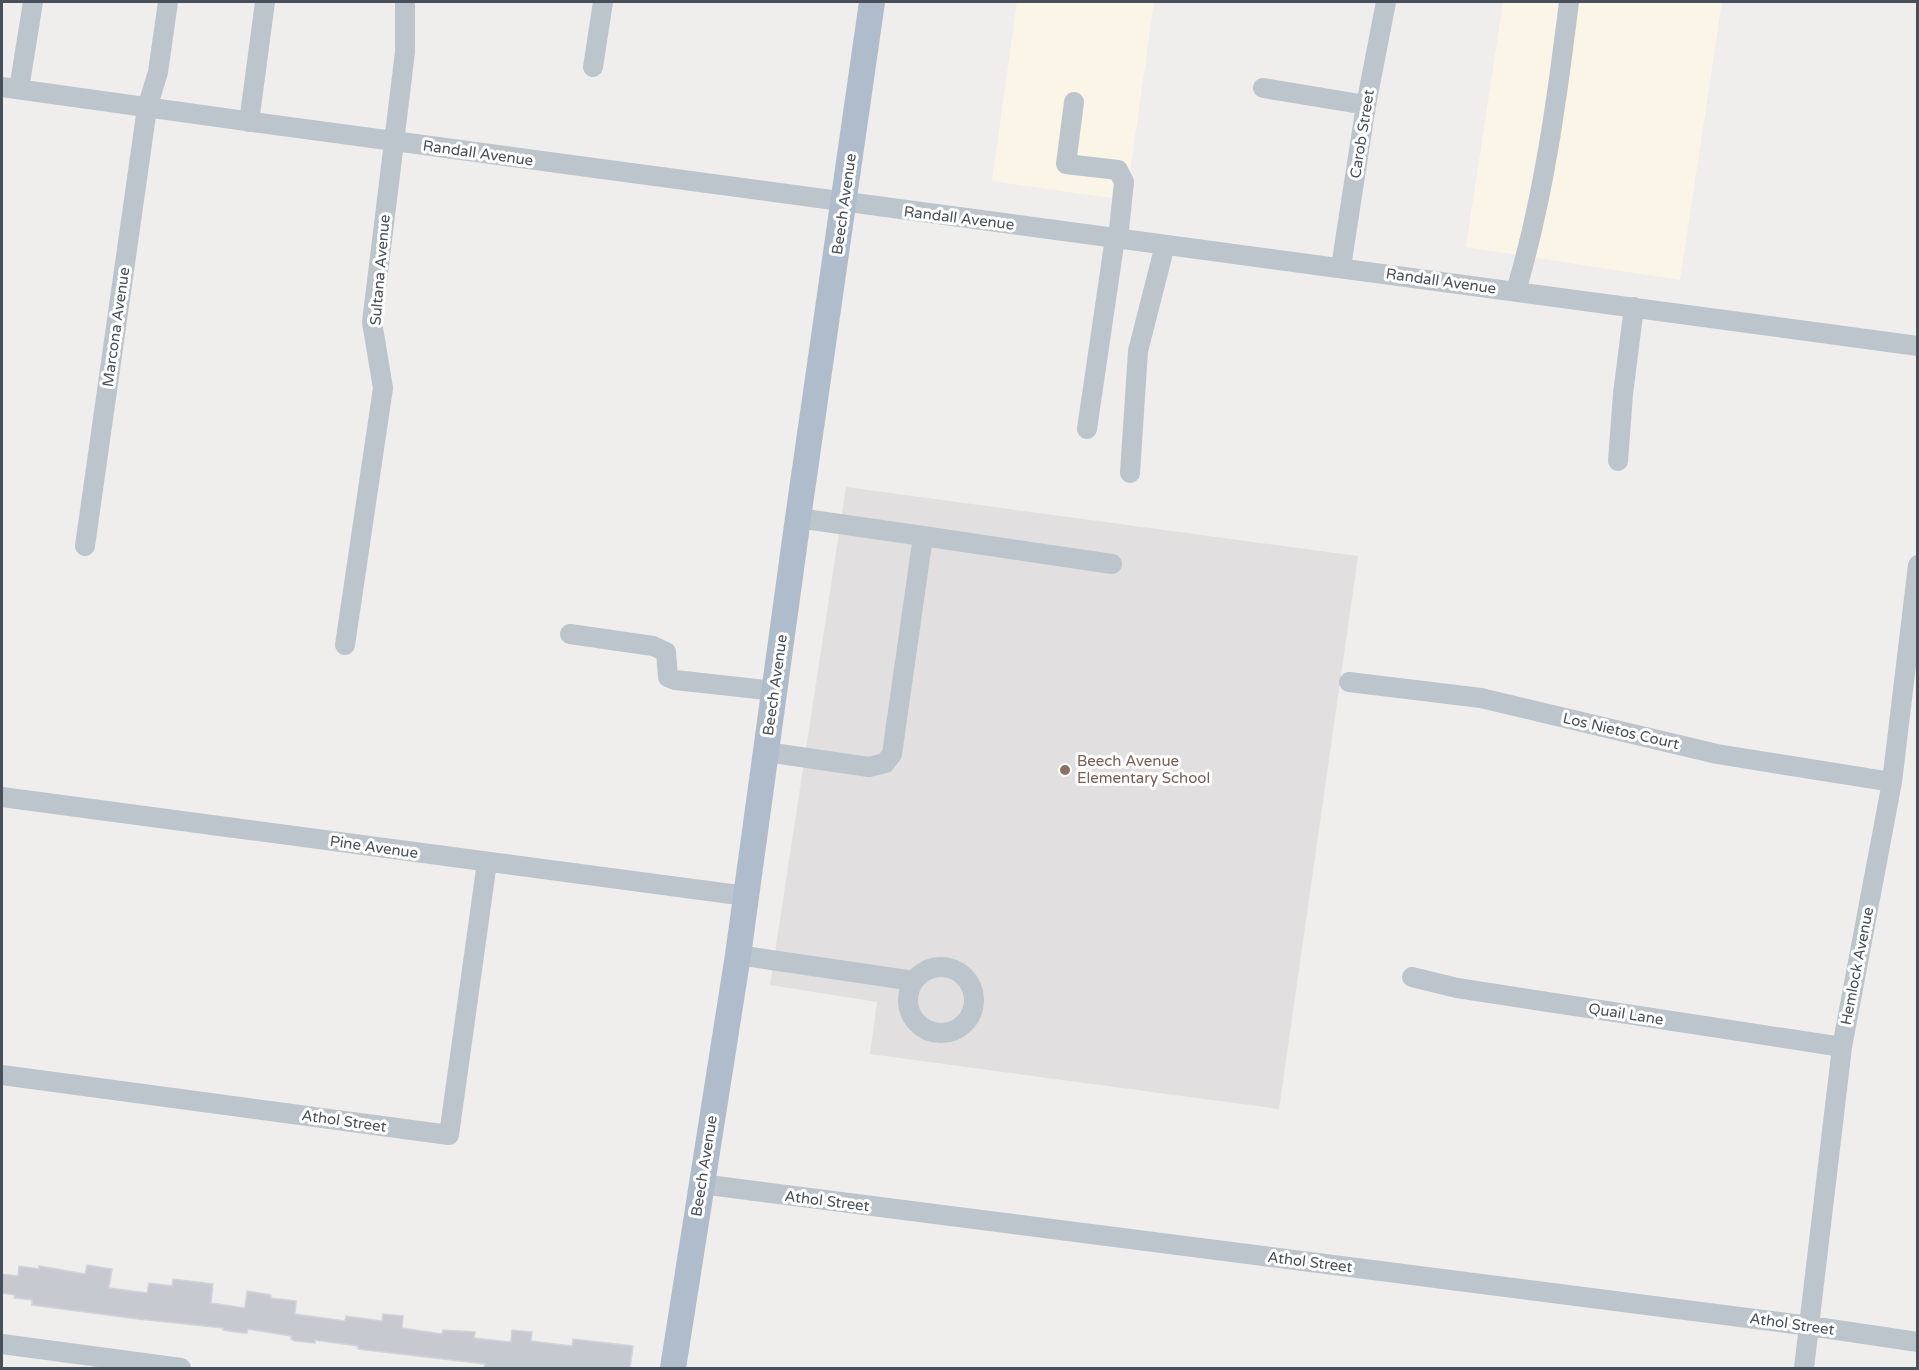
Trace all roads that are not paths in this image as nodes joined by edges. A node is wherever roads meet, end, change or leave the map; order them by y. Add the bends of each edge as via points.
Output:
1 (33, 2) edge
2 (168, 2) edge
3 (265, 2) edge
4 (405, 2) edge
5 (603, 2) edge
6 (872, 2) edge
7 (1386, 2) edge
8 (1569, 2) edge
9 (593, 67) dead end
10 (10, 88) edge
11 (1263, 88) dead end
12 (1074, 102) dead end
13 (1366, 105) junction
14 (147, 108) junction
15 (249, 122) junction
16 (393, 142) junction
17 (844, 203) junction
18 (1117, 238) junction
19 (1165, 245) junction
20 (1341, 267) junction
21 (1516, 291) junction
22 (1634, 307) junction
23 (1917, 346) edge
24 (1087, 429) dead end
25 (1618, 461) dead end
26 (1130, 473) dead end
27 (798, 518) junction
28 (923, 536) junction
29 (85, 546) dead end
30 (1112, 564) dead end
31 (1917, 565) edge
32 (570, 634) dead end
33 (345, 645) dead end
34 (1349, 682) dead end
35 (775, 691) junction
36 (766, 752) junction
37 (1892, 782) junction
38 (2, 797) edge
39 (487, 862) junction
40 (746, 896) junction
41 (738, 955) junction
42 (1412, 977) dead end
43 (914, 981) dead end
44 (1842, 1047) junction
45 (2, 1075) edge
46 (701, 1184) junction
47 (1810, 1326) junction
48 (1917, 1342) edge
49 (2, 1344) edge
50 (181, 1368) edge
51 (673, 1368) edge
52 (1804, 1368) edge

1 - 10 street
2 - 14 street, Marcona Avenue via 158,72
3 - 15 street
4 - 16 street, Sultana Avenue via 405,52
5 - 9 street
6 - 17 main road, Beech Avenue
7 - 13 street, Carob Street
8 - 21 street via 1556,111 1537,212
10 - 14 street, Randall Avenue
11 - 13 street
12 - 18 street via 1066,164 1118,170 1124,182
13 - 20 street, Carob Street
14 - 15 street, Randall Avenue
14 - 29 street, Marcona Avenue
15 - 16 street, Randall Avenue
16 - 17 street, Randall Avenue
16 - 33 street, Sultana Avenue via 372,322 383,388
17 - 18 street, Randall Avenue
17 - 27 main road, Beech Avenue
18 - 19 street, Randall Avenue
18 - 24 street
19 - 20 street, Randall Avenue
19 - 26 street via 1138,351
20 - 21 street, Randall Avenue
21 - 22 street, Randall Avenue
22 - 23 street, Randall Avenue
22 - 25 street
27 - 28 street
27 - 35 main road, Beech Avenue
28 - 30 street
28 - 36 street via 892,754 885,763 869,767
31 - 37 street, Hemlock Avenue
32 - 35 street via 654,645 666,652 668,677 675,680
34 - 37 street, Los Nietos Court via 1481,698 1717,754
35 - 36 main road, Beech Avenue
36 - 40 main road, Beech Avenue
37 - 44 street, Hemlock Avenue
38 - 39 street, Pine Avenue
39 - 40 street, Pine Avenue
39 - 45 street, Athol Street via 449,1135
40 - 41 main road, Beech Avenue
41 - 43 street
41 - 46 main road, Beech Avenue
42 - 44 street, Quail Lane via 1457,988
44 - 47 street, Hemlock Avenue
46 - 47 street, Athol Street
46 - 51 main road, Beech Avenue
47 - 48 street, Athol Street
47 - 52 street, Hemlock Avenue
49 - 50 street

